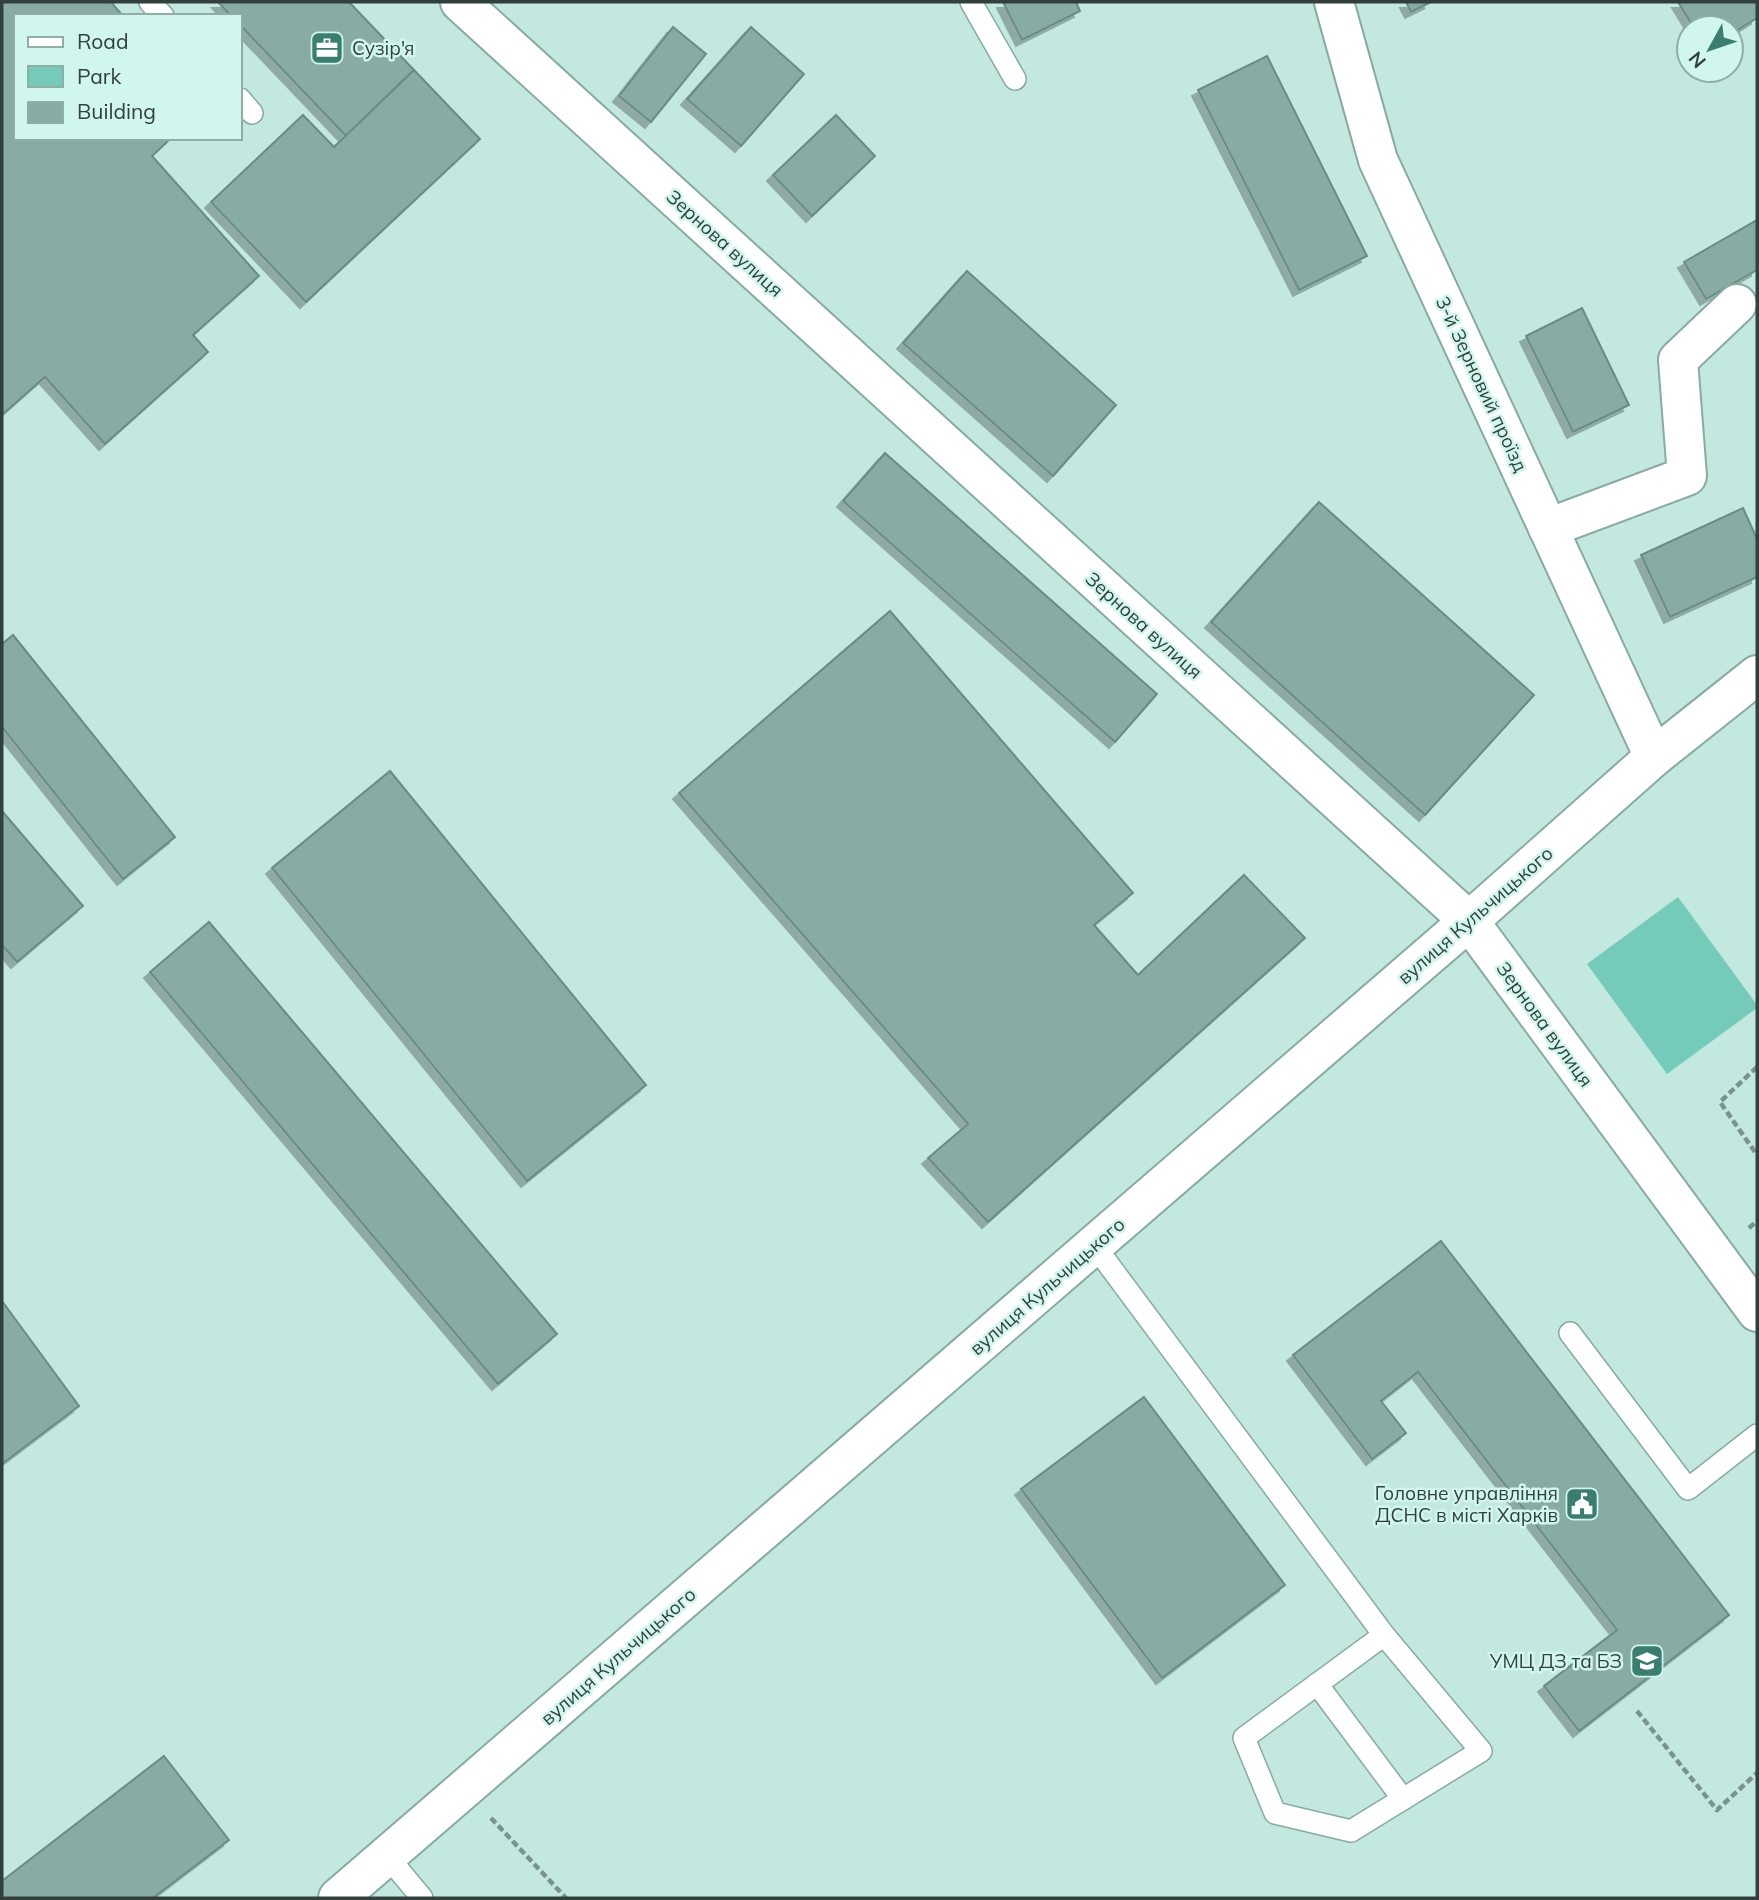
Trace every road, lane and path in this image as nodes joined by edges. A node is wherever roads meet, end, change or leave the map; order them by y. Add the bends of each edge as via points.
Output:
1 (460, 2) edge
2 (971, 2) edge
3 (1334, 2) edge
4 (1015, 79) dead end
5 (1737, 304) dead end
6 (1548, 528) junction
7 (1757, 675) edge
8 (1654, 757) junction
9 (1469, 921) junction
10 (1757, 1067) edge
11 (1757, 1155) edge
12 (1757, 1221) edge
13 (1749, 1228) dead end
14 (1094, 1245) junction
15 (1757, 1312) edge
16 (1570, 1332) dead end
17 (1757, 1435) edge
18 (1384, 1634) junction
19 (1317, 1684) junction
20 (1637, 1711) dead end
21 (1757, 1773) edge
22 (464, 1789) junction
23 (1404, 1799) junction
24 (387, 1856) junction
25 (338, 1898) edge
26 (422, 1898) edge
27 (566, 1898) edge

1 - 9 street, Зернова вулиця
2 - 4 lane
3 - 6 street, 3-й Зерновий проїзд via 1378,160
5 - 6 street via 1678,360 1687,476
6 - 8 street, 3-й Зерновий проїзд
7 - 8 street, вулиця Кульчицького
8 - 9 street, вулиця Кульчицького
9 - 14 street, вулиця Кульчицького
9 - 15 street, Зернова вулиця
10 - 11 path via 1720,1102
12 - 13 path
14 - 18 lane
14 - 22 street, вулиця Кульчицького
16 - 17 lane via 1688,1489
18 - 19 lane
18 - 23 lane via 1481,1751
19 - 23 lane
19 - 23 lane via 1244,1738 1275,1813 1350,1831
20 - 21 path via 1717,1810
22 - 24 street, вулиця Кульчицького
22 - 27 path
24 - 25 street, вулиця Кульчицького
24 - 26 lane

